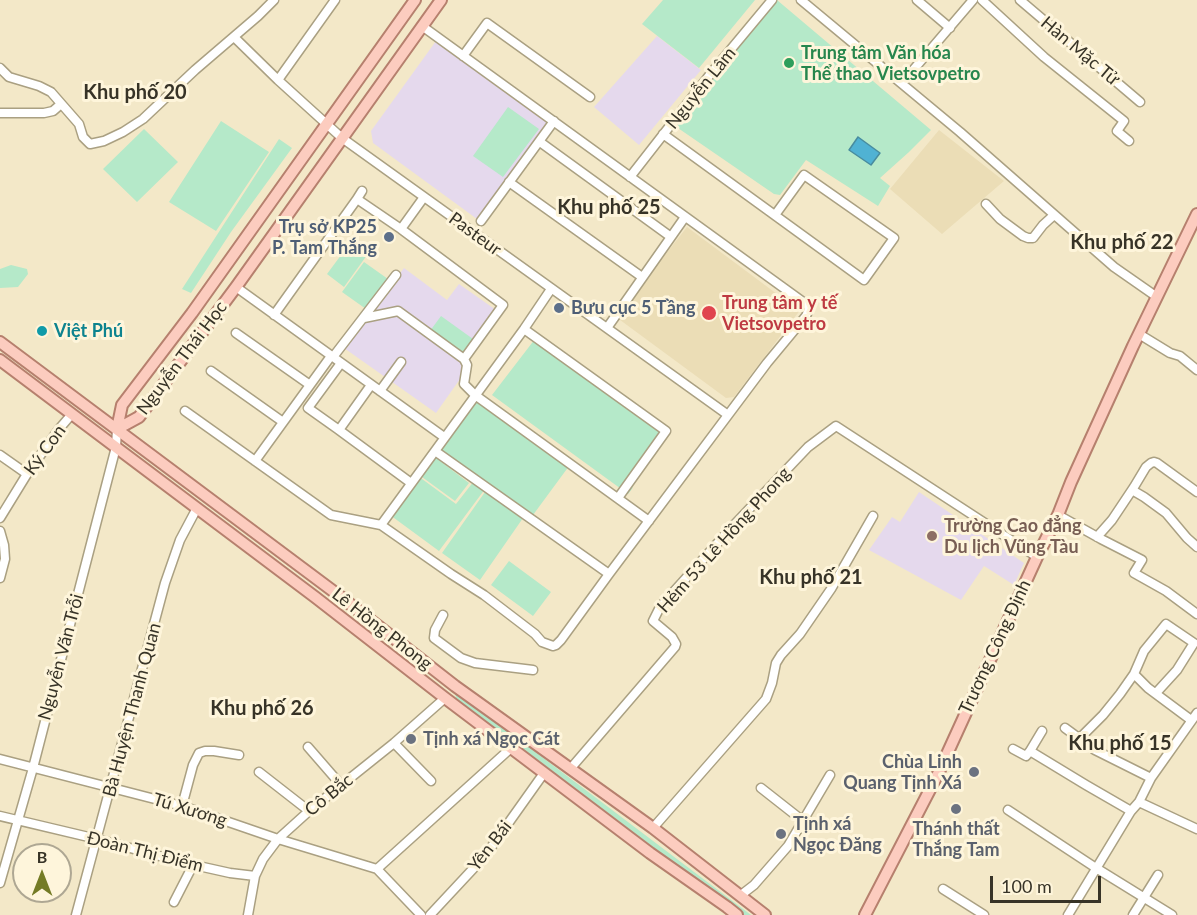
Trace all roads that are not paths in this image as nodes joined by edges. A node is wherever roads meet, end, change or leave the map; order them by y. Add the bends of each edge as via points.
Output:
1 (274, 0) edge
2 (416, 0) edge
3 (441, 0) edge
4 (772, 0) edge
5 (801, 0) edge
6 (917, 0) edge
7 (973, 0) edge
8 (982, 0) edge
9 (1020, 0) edge
10 (332, 1) edge
11 (422, 26) junction
12 (950, 28) junction
13 (234, 37) junction
14 (463, 56) junction
15 (0, 68) edge
16 (278, 80) junction
17 (902, 83) junction
18 (590, 97) dead end
19 (1140, 102) dead end
20 (61, 104) junction
21 (0, 113) edge
22 (554, 121) junction
23 (328, 124) junction
24 (663, 134) junction
25 (342, 138) junction
26 (1129, 141) dead end
27 (540, 142) junction
28 (630, 177) junction
29 (509, 182) junction
30 (362, 191) dead end
31 (424, 197) junction
32 (357, 199) junction
33 (986, 204) dead end
34 (1197, 214) edge
35 (775, 215) junction
36 (1054, 215) junction
37 (685, 217) junction
38 (481, 221) dead end
39 (401, 229) junction
40 (671, 237) junction
41 (219, 275) junction
42 (396, 275) dead end
43 (642, 278) junction
44 (236, 287) junction
45 (551, 289) junction
46 (1157, 297) junction
47 (274, 315) junction
48 (364, 318) junction
49 (607, 328) junction
50 (524, 329) junction
51 (236, 333) dead end
52 (1139, 334) junction
53 (0, 342) edge
54 (332, 357) junction
55 (464, 359) junction
56 (0, 360) edge
57 (401, 362) dead end
58 (341, 363) junction
59 (1197, 370) edge
60 (211, 371) dead end
61 (310, 385) junction
62 (371, 385) junction
63 (380, 391) junction
64 (475, 395) junction
65 (185, 411) dead end
66 (72, 414) junction
67 (98, 415) junction
68 (728, 415) junction
69 (283, 422) junction
70 (89, 427) junction
71 (117, 429) junction
72 (339, 430) junction
73 (444, 437) junction
74 (116, 447) junction
75 (435, 451) junction
76 (0, 455) edge
77 (255, 461) junction
78 (27, 474) junction
79 (411, 483) junction
80 (1132, 490) junction
81 (1197, 492) edge
82 (618, 498) junction
83 (197, 508) junction
84 (1058, 515) junction
85 (873, 516) dead end
86 (0, 518) edge
87 (650, 521) junction
88 (381, 525) junction
89 (0, 531) edge
90 (1097, 537) junction
91 (1197, 547) edge
92 (1037, 557) junction
93 (609, 574) junction
94 (0, 578) edge
95 (1197, 614) edge
96 (443, 615) dead end
97 (533, 670) dead end
98 (1134, 674) junction
99 (455, 686) junction
100 (1156, 693) junction
101 (445, 698) junction
102 (1194, 717) edge
103 (1065, 728) dead end
104 (1042, 731) dead end
105 (1079, 739) junction
106 (394, 743) junction
107 (308, 747) dead end
108 (511, 748) junction
109 (1013, 749) dead end
110 (1030, 751) junction
111 (239, 755) dead end
112 (0, 759) edge
113 (33, 768) junction
114 (571, 768) junction
115 (259, 772) dead end
116 (544, 773) junction
117 (830, 776) dead end
118 (1151, 778) junction
119 (430, 781) dead end
120 (341, 785) junction
121 (111, 788) junction
122 (761, 788) dead end
123 (1139, 802) junction
124 (182, 806) junction
125 (1008, 810) dead end
126 (309, 811) junction
127 (1131, 811) junction
128 (0, 816) edge
129 (17, 820) junction
130 (803, 821) junction
131 (653, 828) junction
132 (1197, 829) edge
133 (97, 839) junction
134 (278, 839) junction
135 (193, 865) junction
136 (1096, 868) junction
137 (377, 869) junction
138 (1158, 874) dead end
139 (255, 876) junction
140 (0, 883) edge
141 (943, 889) dead end
142 (741, 895) junction
143 (1144, 897) junction
144 (174, 902) dead end
145 (76, 915) edge
146 (248, 915) edge
147 (421, 915) edge
148 (430, 915) edge
149 (737, 915) edge
150 (765, 915) edge
151 (865, 915) edge
152 (984, 915) edge
153 (1068, 915) edge
154 (1133, 915) edge
155 (1172, 915) edge

1 - 13 street
2 - 23 main road, Nguyễn Thái Học
3 - 11 main road, Nguyễn Thái Học
4 - 24 street, Nguyễn Lâm
5 - 17 street
6 - 12 street
7 - 12 street
8 - 26 street via 1044,57 1124,121 1117,131
9 - 19 street, Hàn Mặc Tử
10 - 16 street
11 - 14 street
11 - 25 main road, Nguyễn Thái Học
12 - 17 street
13 - 16 street, Pasteur
13 - 20 street via 143,118 104,141 90,144
14 - 18 street via 487,23
14 - 22 street
15 - 20 street via 9,77 51,92
16 - 23 street, Pasteur
17 - 36 street
20 - 21 street via 44,113
22 - 27 street
22 - 28 street
23 - 25 street, Pasteur
23 - 41 main road, Nguyễn Thái Học
24 - 28 street, Nguyễn Lâm
24 - 35 street
25 - 31 street, Pasteur
25 - 44 main road, Nguyễn Thái Học
27 - 29 street
27 - 40 street
28 - 37 street
29 - 38 street
29 - 43 street
30 - 32 street
31 - 39 street
31 - 45 street, Pasteur
32 - 39 street
32 - 47 street
33 - 36 street via 1028,238 1033,238
34 - 46 main road, Trương Công Định
35 - 35 street via 864,280 894,238 804,175
36 - 46 street via 1114,267
37 - 40 street
37 - 68 street via 810,306
39 - 55 street via 502,305
40 - 43 street
41 - 44 main road
41 - 71 main road, Nguyễn Thái Học via 122,405
42 - 48 street
43 - 49 street
44 - 47 street
44 - 71 main road, Nguyễn Thái Học via 140,417
45 - 49 street, Pasteur
45 - 50 street
46 - 52 main road, Trương Công Định
47 - 54 street
48 - 54 street
48 - 55 street via 398,311
49 - 68 street, Pasteur
50 - 64 street
50 - 82 street via 666,431
51 - 61 street
52 - 59 street
52 - 84 main road, Trương Công Định
53 - 67 main road, Lê Hồng Phong
54 - 58 street
54 - 61 street
55 - 64 street via 464,384
56 - 66 main road, Lê Hồng Phong
57 - 63 street
58 - 62 street
58 - 72 street via 308,408
60 - 69 street
61 - 69 street
62 - 63 street
62 - 72 street
63 - 73 street
64 - 73 street
64 - 82 street
65 - 77 street
66 - 70 main road, Lê Hồng Phong
66 - 78 street, Ký Con
67 - 70 main road
67 - 71 main road, Lê Hồng Phong
68 - 87 street
69 - 77 street
70 - 74 main road, Lê Hồng Phong
71 - 74 street, Nguyễn Văn Trỗi
71 - 99 main road, Lê Hồng Phong
72 - 79 street
73 - 75 street
74 - 83 main road, Lê Hồng Phong
74 - 113 street, Nguyễn Văn Trỗi
75 - 79 street
75 - 93 street
76 - 78 street
77 - 88 street via 331,515
78 - 86 street, Ký Con
79 - 88 street
80 - 81 street via 1146,467 1154,462
80 - 90 street
80 - 91 street via 1166,513
82 - 87 street
83 - 101 main road, Lê Hồng Phong
83 - 121 street, Bà Huyện Thanh Quan via 180,540 165,583
84 - 90 street
84 - 92 main road, Trương Công Định
85 - 131 street via 831,589 776,663 766,699
87 - 93 street
88 - 93 street via 549,645 558,644
89 - 94 street via 5,559
90 - 95 street via 1142,560 1134,573
92 - 114 street, Hẻm 53 Lê Hồng Phong via 836,426 808,447 660,607 653,621 672,637 676,646
92 - 151 main road, Trương Công Định via 937,776
96 - 97 street via 434,638 461,658
98 - 100 street
98 - 100 street via 1144,651 1166,624 1194,643
98 - 105 street
99 - 101 main road
99 - 114 main road, Lê Hồng Phong
100 - 102 street via 1180,713
101 - 106 street, Cô Bắc
101 - 108 main road, Lê Hồng Phong
102 - 118 street
103 - 105 street
104 - 110 street
105 - 118 street
106 - 119 street
106 - 120 street, Cô Bắc
107 - 120 street
108 - 116 main road, Lê Hồng Phong
108 - 137 street
109 - 110 street via 1026,756
110 - 127 street
111 - 124 street via 199,753
112 - 113 street, Tú Xương
113 - 121 street, Tú Xương
113 - 129 street, Nguyễn Văn Trỗi
114 - 131 main road, Lê Hồng Phong
115 - 126 street
116 - 148 street, Yên Bái via 485,856
116 - 149 main road, Lê Hồng Phong
117 - 130 street
118 - 123 street
120 - 126 street, Cô Bắc
121 - 124 street, Tú Xương
121 - 133 street, Bà Huyện Thanh Quan
122 - 130 street
123 - 127 street
123 - 132 street
124 - 134 street, Tú Xương
125 - 136 street
126 - 134 street, Cô Bắc
127 - 136 street
128 - 129 street, Đoàn Thị Điểm
129 - 133 street, Đoàn Thị Điểm
129 - 140 street, Nguyễn Văn Trỗi
130 - 142 street via 788,846
131 - 142 main road, Lê Hồng Phong
133 - 135 street, Đoàn Thị Điểm
133 - 145 street, Bà Huyện Thanh Quan
134 - 137 street, Tú Xương
134 - 139 street, Cô Bắc
135 - 139 street, Đoàn Thị Điểm
135 - 144 street
136 - 143 street
136 - 153 street
137 - 147 street
138 - 143 street
139 - 146 street, Cô Bắc
141 - 152 street
142 - 150 main road, Lê Hồng Phong
143 - 154 street
143 - 155 street

